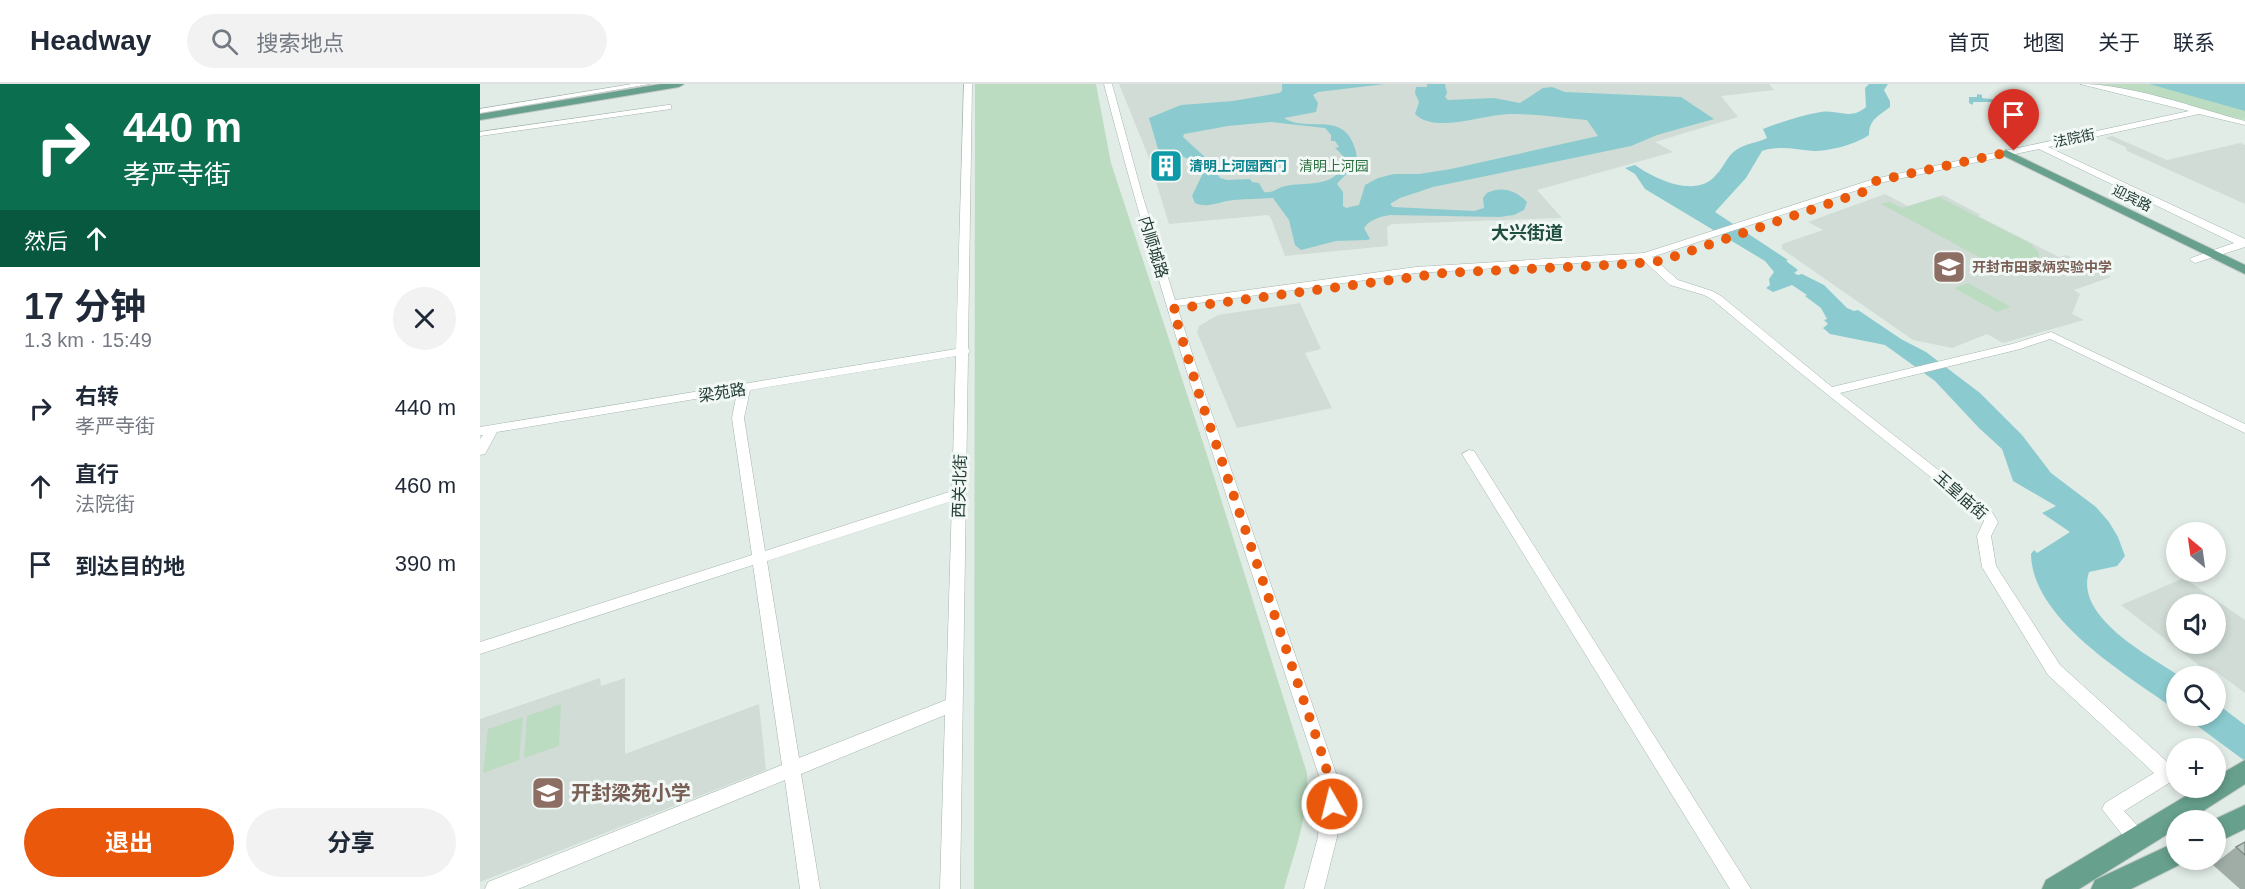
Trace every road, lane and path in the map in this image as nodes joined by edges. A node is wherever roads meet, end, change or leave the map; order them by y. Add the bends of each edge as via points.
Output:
1 (646, 84) edge
2 (659, 84) edge
3 (679, 84) edge
4 (968, 84) edge
5 (1108, 84) edge
6 (2084, 84) edge
7 (668, 108) dead end
8 (2200, 111) junction
9 (480, 114) edge
10 (2245, 123) edge
11 (480, 134) edge
12 (2040, 146) junction
13 (2010, 152) junction
14 (1876, 181) junction
15 (1709, 241) junction
16 (2244, 243) edge
17 (2215, 252) junction
18 (1648, 259) junction
19 (2195, 260) dead end
20 (2245, 264) edge
21 (2245, 270) edge
22 (1172, 307) junction
23 (964, 351) junction
24 (744, 388) junction
25 (1831, 391) junction
26 (2245, 429) edge
27 (486, 430) edge
28 (480, 452) edge
29 (1469, 454) dead end
30 (958, 494) junction
31 (759, 558) junction
32 (480, 648) edge
33 (954, 704) junction
34 (793, 769) junction
35 (2245, 771) edge
36 (2245, 816) edge
37 (2226, 826) edge
38 (2138, 840) junction
39 (2166, 860) edge
40 (2121, 886) edge
41 (495, 889) edge
42 (810, 889) edge
43 (950, 889) edge
44 (1314, 889) edge
45 (1741, 889) edge
46 (2055, 889) edge

1 - 9 street
2 - 9 main road
3 - 9 main road
4 - 23 street, 西关北街
5 - 22 street, 内顺城路
6 - 8 street
7 - 11 street
8 - 10 street
8 - 12 street, 法院街
12 - 13 street, 法院街
12 - 16 street
13 - 14 street, 法院街
13 - 17 main road, 迎宾路
14 - 15 street, 法院街 via 1753,222
14 - 15 street, 法院街 via 1863,192 1763,227
15 - 18 street via 1671,259
16 - 17 street
17 - 19 street
17 - 20 main road, 迎宾路
17 - 21 main road, 迎宾路
18 - 22 street via 1444,273
18 - 25 street, 玉皇庙街 via 1677,284 1712,294
22 - 44 street, 内顺城路 via 1330,782 1332,819
23 - 24 street, 梁苑路
23 - 30 street, 西关北街
24 - 27 street, 梁苑路
24 - 31 street via 738,418
25 - 26 street via 2051,335
25 - 38 street, 玉皇庙街 via 1987,515 1991,522 1984,536 1989,567 2054,670 2168,774 2112,809
27 - 28 street
29 - 45 street
30 - 31 street
30 - 33 street, 西关北街
31 - 32 street
31 - 34 street
33 - 34 street
33 - 43 street, 西关北街
34 - 41 street
34 - 42 street
35 - 38 main road
36 - 37 main road
38 - 46 main road
39 - 40 main road

